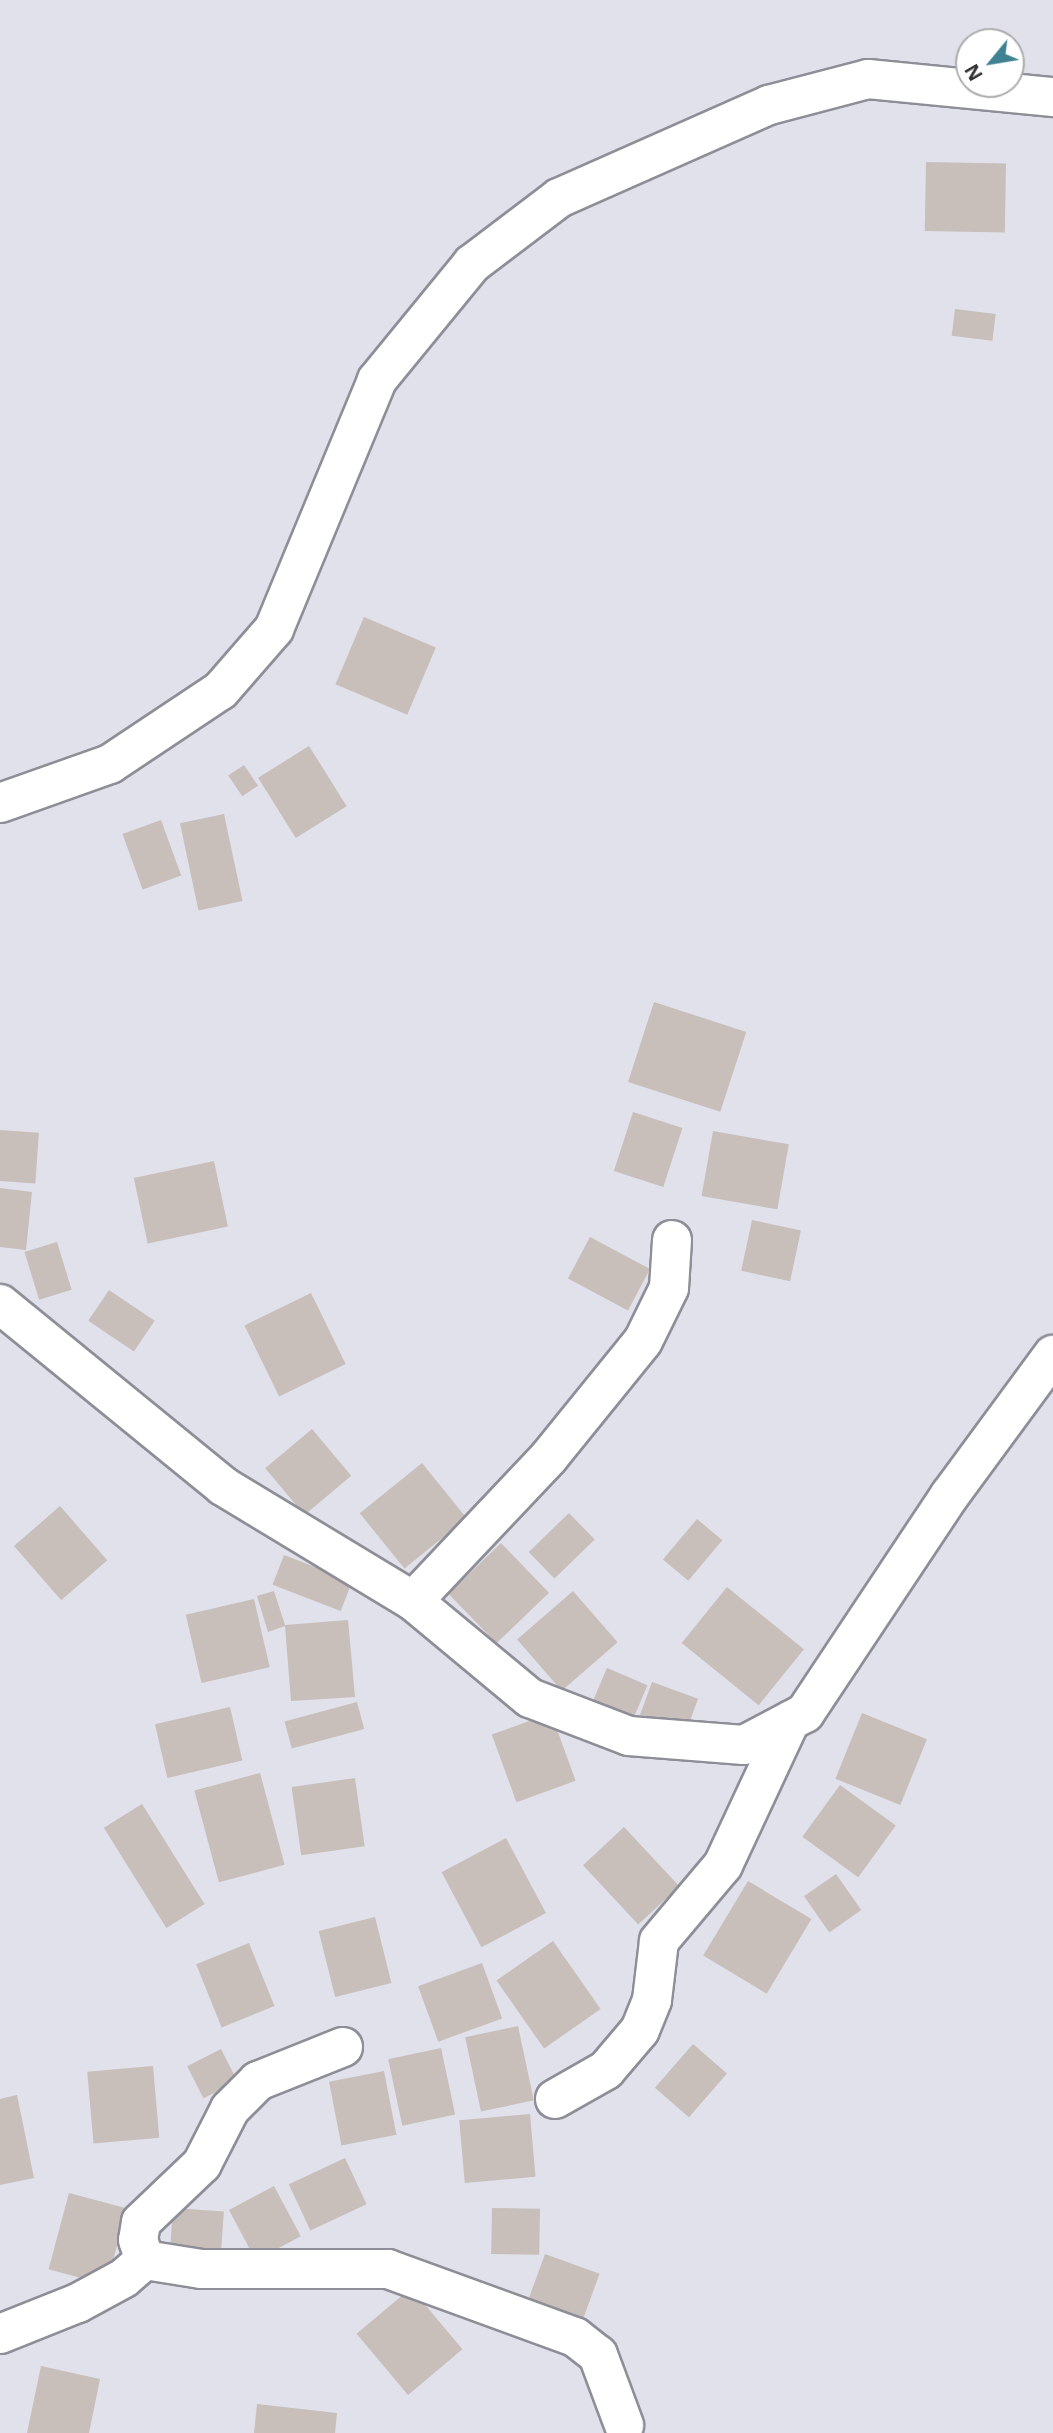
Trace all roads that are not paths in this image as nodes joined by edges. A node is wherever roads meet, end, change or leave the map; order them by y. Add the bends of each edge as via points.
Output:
1 (1053, 97) edge
2 (0, 803) edge
3 (672, 1240) dead end
4 (0, 1304) edge
5 (1053, 1355) edge
6 (413, 1601) junction
7 (790, 1721) junction
8 (343, 2047) dead end
9 (555, 2099) dead end
10 (145, 2260) junction
11 (0, 2334) edge
12 (624, 2425) dead end

1 - 2 street via 868,79 769,104 559,198 472,264 376,380 274,629 221,690 110,764
3 - 6 street via 669,1289 643,1341 549,1457
4 - 6 street via 223,1486
5 - 7 street via 950,1495 805,1713
6 - 7 street via 530,1698 629,1736 744,1745
7 - 9 street via 723,1865 659,1941 652,2000 640,2029 606,2070
8 - 10 street via 258,2081 230,2109 202,2164 141,2222 138,2240
10 - 11 street via 124,2278 78,2304
10 - 12 street via 201,2269 388,2269 575,2337 598,2355

